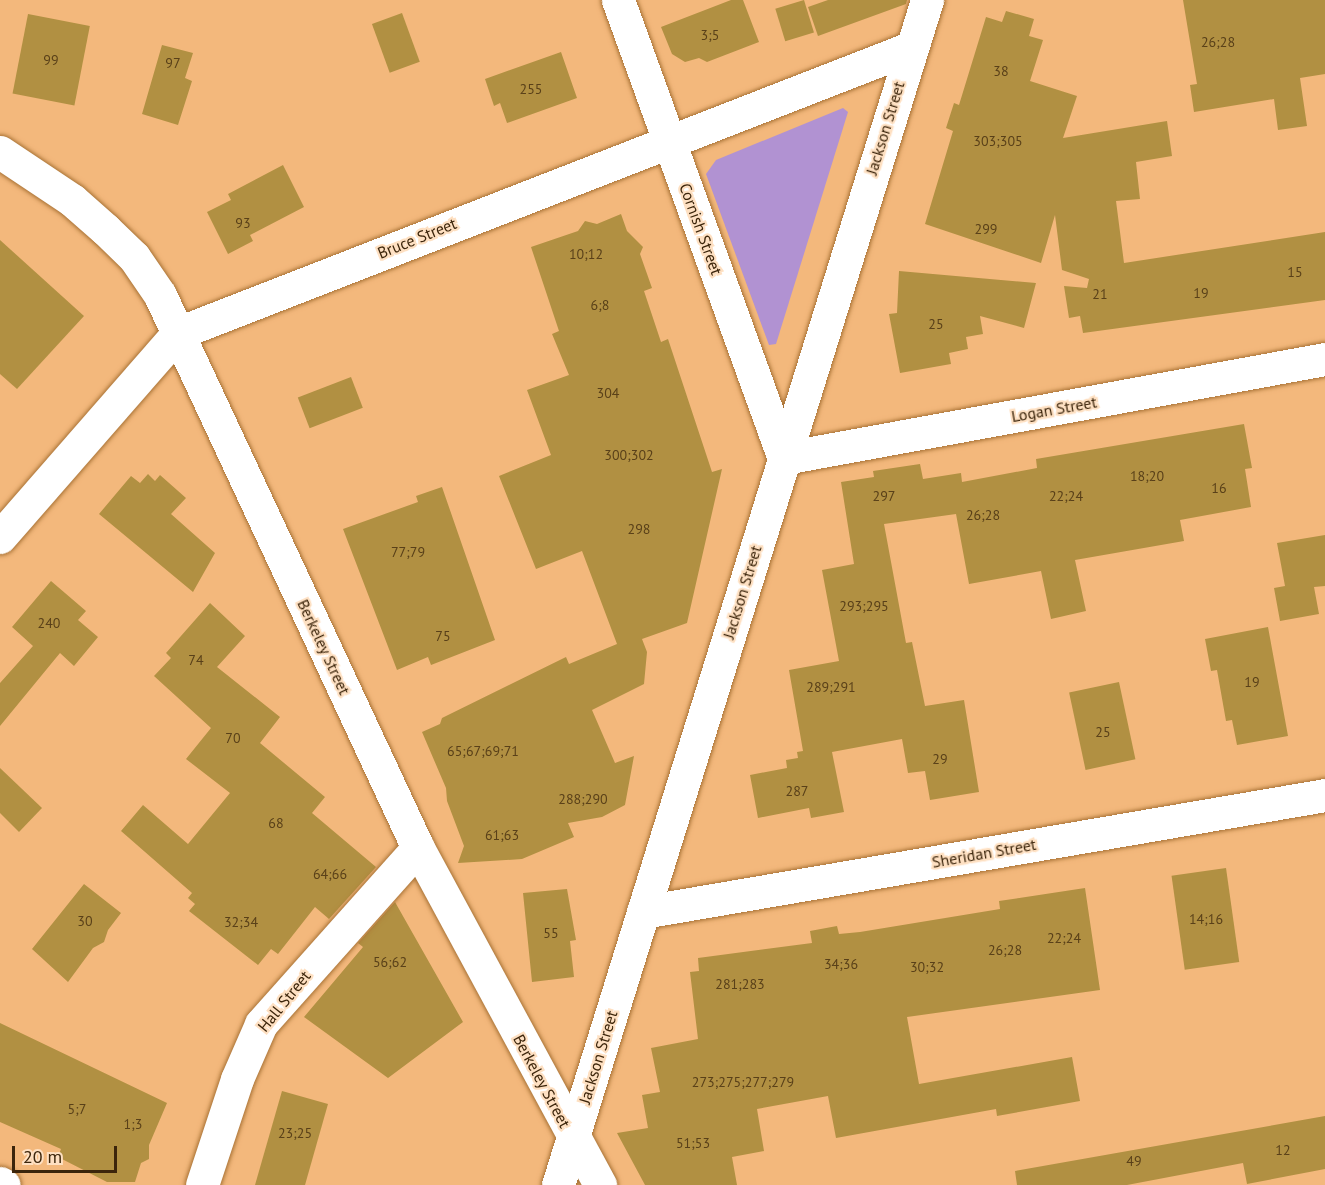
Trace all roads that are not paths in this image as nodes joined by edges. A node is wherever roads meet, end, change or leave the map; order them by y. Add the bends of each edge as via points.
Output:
1 (618, 0) edge
2 (927, 0) edge
3 (910, 48) junction
4 (669, 139) junction
5 (0, 152) edge
6 (178, 333) junction
7 (1325, 359) edge
8 (784, 458) junction
9 (0, 537) edge
10 (1325, 795) edge
11 (418, 848) junction
12 (643, 912) junction
13 (572, 1139) junction
14 (202, 1185) edge
15 (558, 1185) edge
16 (600, 1185) edge

1 - 4 street, Cornish Street
2 - 3 street, Jackson Street
3 - 4 street, Bruce Street
3 - 8 street, Jackson Street
4 - 6 street, Bruce Street
4 - 8 street, Cornish Street
5 - 6 street, Berkeley Street via 72,200 134,257 160,295
6 - 9 street, Bruce Street
6 - 11 street, Berkeley Street
7 - 8 street, Logan Street
8 - 12 street, Jackson Street
10 - 12 street, Sheridan Street
11 - 13 street, Berkeley Street
11 - 14 street, Hall Street via 261,1024 237,1079
12 - 13 street, Jackson Street
13 - 15 street, Jackson Street
13 - 16 street, Berkeley Street

